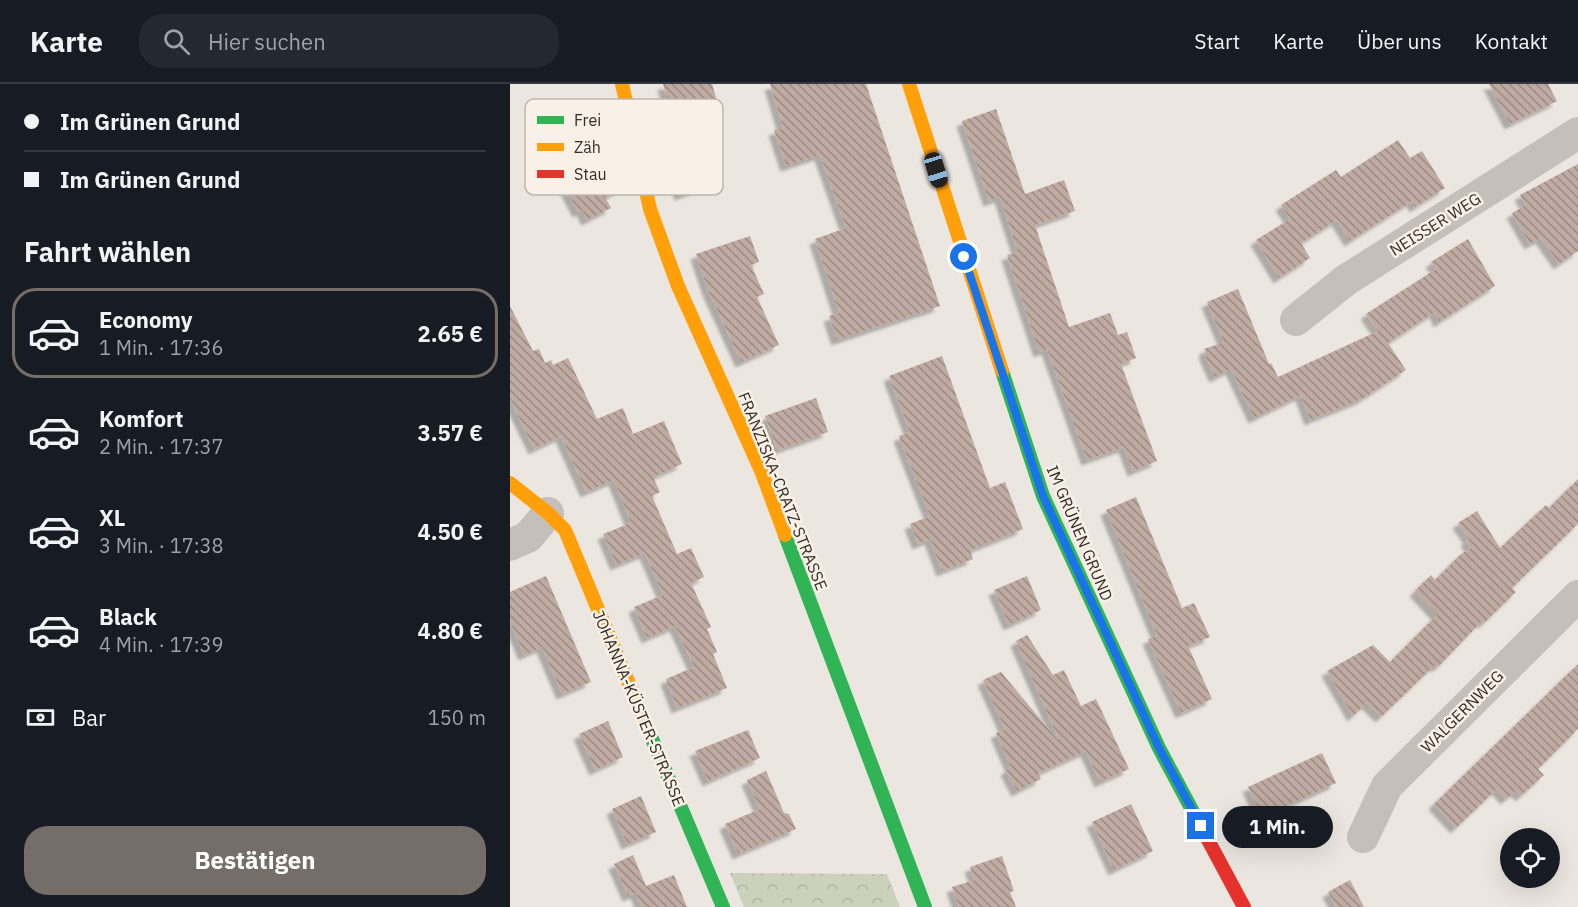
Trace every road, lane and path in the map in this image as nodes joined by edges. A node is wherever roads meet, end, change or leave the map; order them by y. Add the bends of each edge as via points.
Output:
1 (622, 84) edge
2 (909, 84) edge
3 (625, 99) edge
4 (1578, 133) edge
5 (647, 195) edge
6 (1296, 320) dead end
7 (510, 483) edge
8 (548, 513) junction
9 (510, 545) edge
10 (1578, 596) edge
11 (1363, 837) dead end
12 (723, 907) edge
13 (925, 907) edge
14 (1244, 907) edge

1 - 3 street, FRANZISKA-CRATZ-STRASSE
2 - 14 street, IM GRÜNEN GRUND via 1043,496 1159,748
4 - 6 street, NEISSER WEG via 1346,280
5 - 13 street, FRANZISKA-CRATZ-STRASSE via 678,286 762,473
7 - 8 street, JOHANNA-KÜSTER-STRASSE
8 - 9 street via 528,537
8 - 12 street, JOHANNA-KÜSTER-STRASSE via 565,530
10 - 11 street, WALGERNWEG via 1387,786

